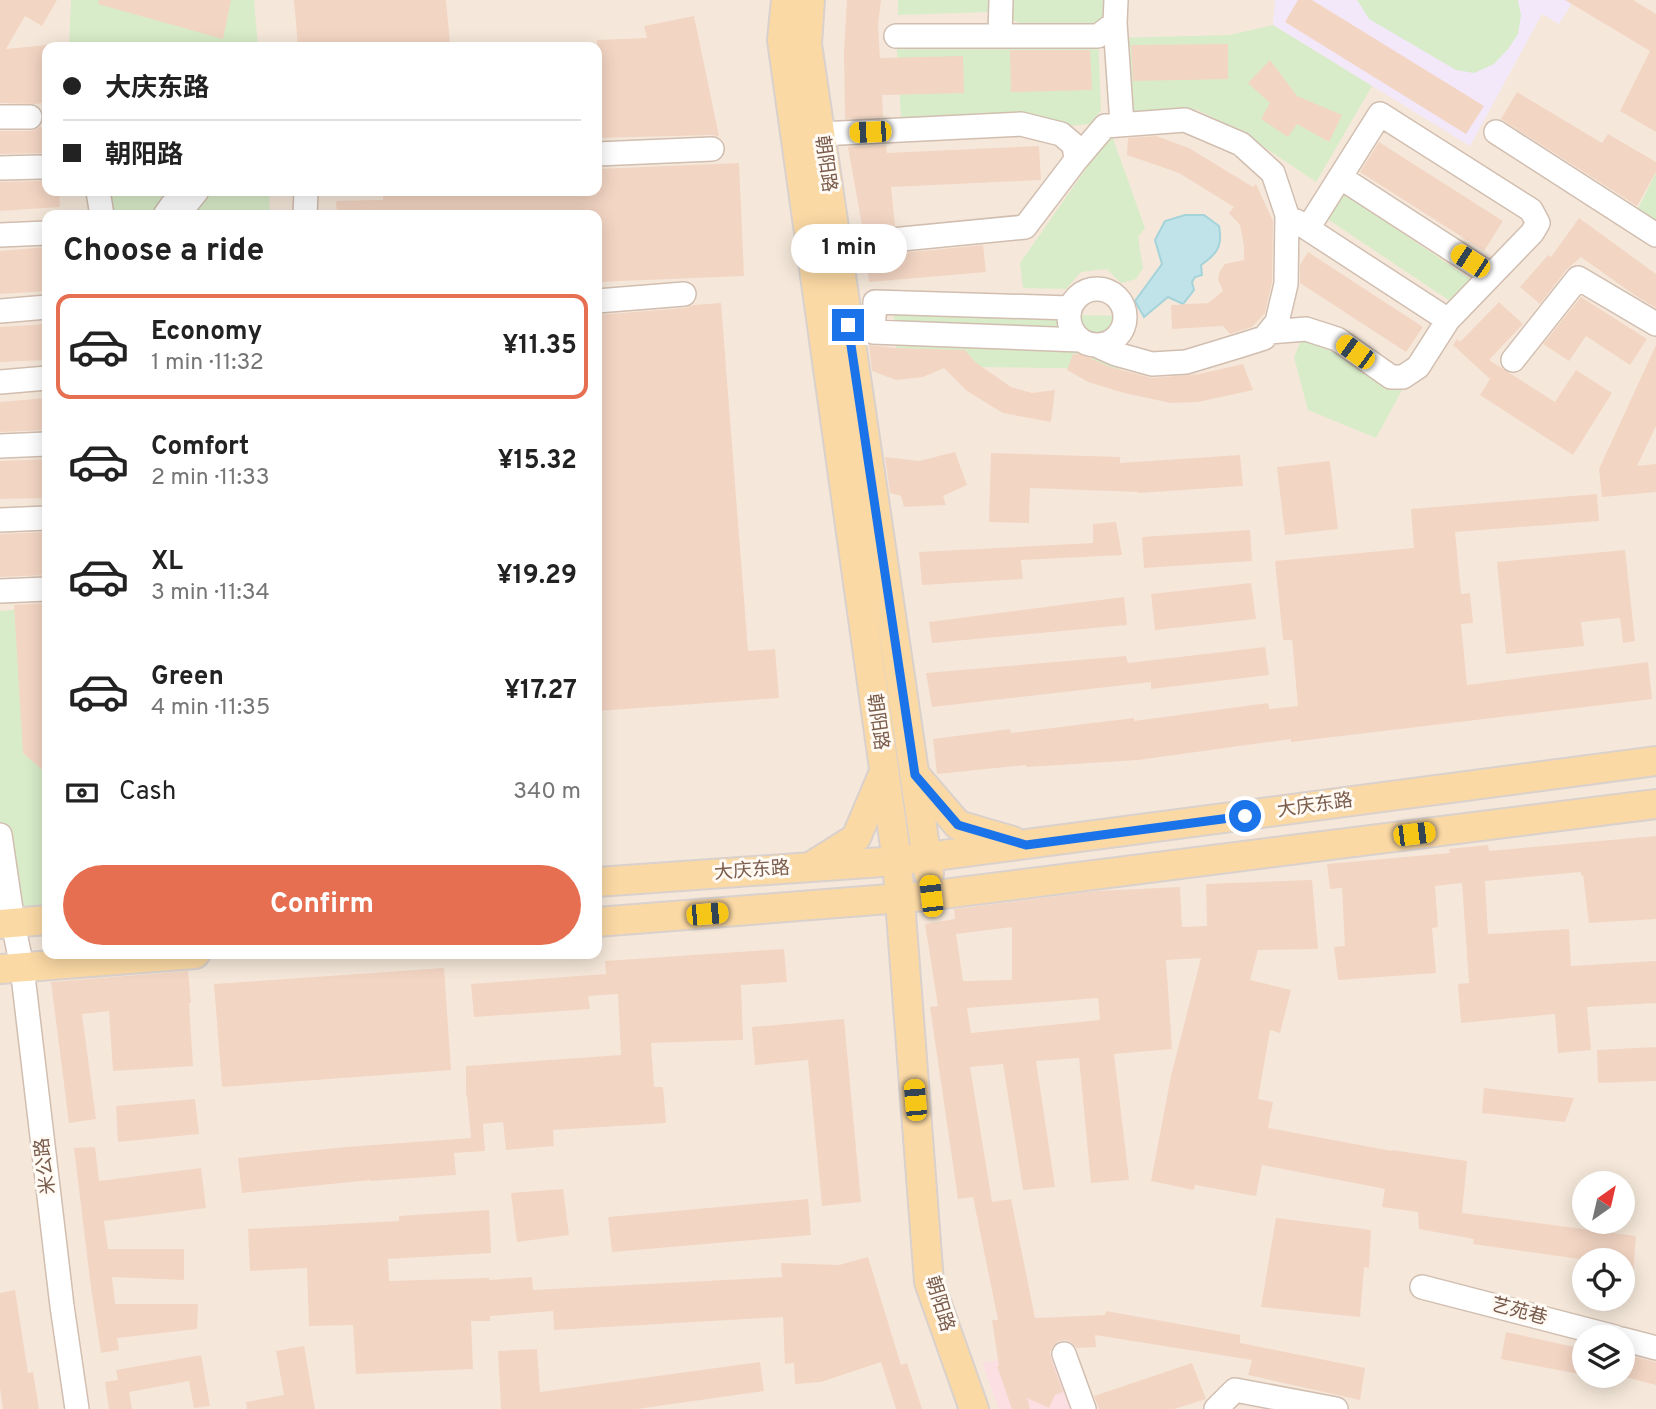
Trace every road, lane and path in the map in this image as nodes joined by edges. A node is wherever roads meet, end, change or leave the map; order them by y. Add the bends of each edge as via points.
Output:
1 (786, 0) edge
2 (810, 0) edge
3 (1001, 0) edge
4 (1116, 11) edge
5 (897, 36) dead end
6 (1000, 36) junction
7 (0, 117) edge
8 (30, 117) dead end
9 (1122, 124) junction
10 (1496, 132) dead end
11 (820, 134) junction
12 (712, 149) dead end
13 (602, 154) edge
14 (1076, 160) junction
15 (41, 167) dead end
16 (0, 168) edge
17 (1340, 177) junction
18 (193, 196) edge
19 (182, 210) edge
20 (1287, 215) junction
21 (1308, 228) junction
22 (42, 233) edge
23 (1656, 235) edge
24 (0, 236) edge
25 (871, 242) dead end
26 (1491, 275) junction
27 (684, 294) dead end
28 (602, 301) edge
29 (42, 307) edge
30 (1070, 308) junction
31 (0, 311) edge
32 (1448, 320) junction
33 (1656, 324) edge
34 (1269, 332) junction
35 (1089, 343) junction
36 (1513, 360) dead end
37 (42, 378) edge
38 (0, 382) edge
39 (42, 444) edge
40 (0, 446) edge
41 (42, 517) edge
42 (0, 520) edge
43 (42, 589) edge
44 (0, 591) edge
45 (1656, 761) edge
46 (884, 772) junction
47 (915, 775) junction
48 (1656, 804) edge
49 (0, 835) edge
50 (1026, 845) junction
51 (927, 858) junction
52 (897, 861) junction
53 (809, 867) junction
54 (602, 882) edge
55 (931, 896) junction
56 (900, 898) junction
57 (42, 920) edge
58 (602, 922) edge
59 (6, 923) edge
60 (903, 945) junction
61 (129, 959) edge
62 (11, 968) edge
63 (1422, 1287) dead end
64 (1572, 1326) edge
65 (1635, 1342) edge
66 (1656, 1348) edge
67 (1064, 1354) dead end
68 (77, 1409) edge
69 (974, 1409) edge
70 (1084, 1409) edge
71 (1216, 1409) edge
72 (1336, 1409) edge

1 - 46 main road, 朝阳路 via 782,40
2 - 11 main road, 朝阳路 via 807,44
3 - 6 street
4 - 6 street via 1098,36
4 - 9 street
5 - 6 street
7 - 8 street
9 - 14 street via 1105,126
9 - 20 street via 1185,120 1241,144 1273,173
10 - 23 street
11 - 14 street via 1021,124 1061,134 1074,145
11 - 47 main road, 朝阳路
12 - 13 street
14 - 25 street via 1025,227
15 - 16 street
17 - 21 street
17 - 26 street
17 - 26 street via 1380,114 1531,210 1538,223 1532,233
18 - 19 street
20 - 21 street
20 - 34 street via 1286,284 1277,322
21 - 32 street
22 - 24 street
26 - 32 street
27 - 28 street
29 - 31 street
30 - 35 street via 1070,327
30 - 35 street via 1082,293 1100,289 1123,305 1122,332 1107,344
30 - 35 street via 875,302 873,332
32 - 34 street via 1418,367 1403,377 1391,377 1337,339 1306,329
33 - 36 street via 1578,278
34 - 35 street via 1264,338 1186,362 1153,364
37 - 38 street
39 - 40 street
41 - 42 street
43 - 44 street
45 - 50 main road, 大庆东路
46 - 52 main road, 朝阳路
46 - 53 main road via 856,838
47 - 50 main road via 958,825
47 - 51 main road, 朝阳路
48 - 55 main road, 大庆东路
49 - 59 street, 米公路
50 - 51 main road, 大庆东路
51 - 52 main road, 大庆东路
51 - 55 main road, 朝阳路
52 - 53 main road, 大庆东路
52 - 56 main road, 朝阳路
53 - 54 main road, 大庆东路
55 - 56 main road, 大庆东路
55 - 60 main road
56 - 58 main road, 大庆东路
56 - 60 main road, 朝阳路
57 - 59 main road
59 - 62 street, 米公路
60 - 69 main road, 朝阳路 via 929,1282
61 - 62 main road
62 - 68 street, 米公路
63 - 64 street, 艺苑巷
65 - 66 street
67 - 70 street
71 - 72 street via 1236,1390

